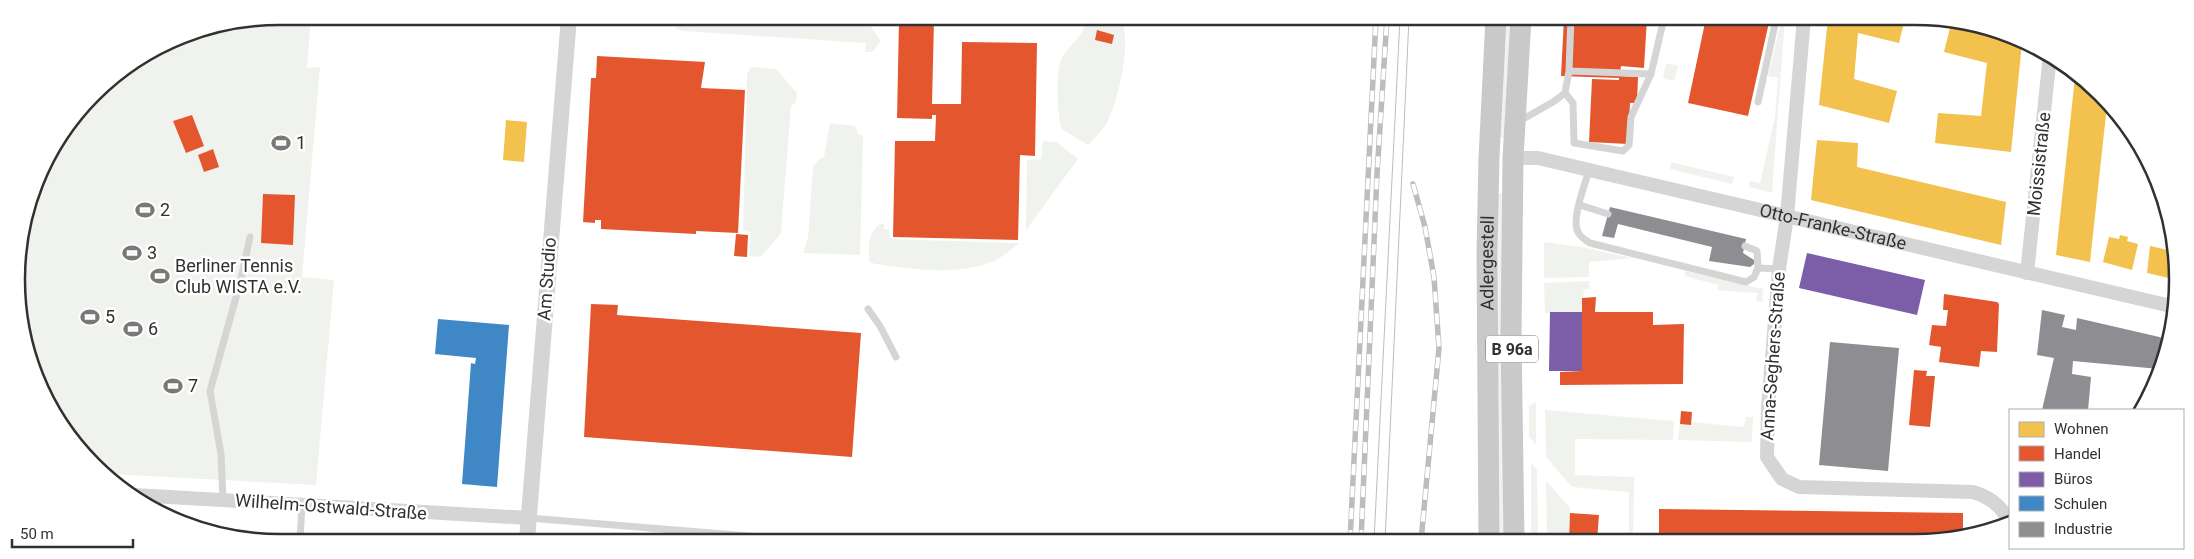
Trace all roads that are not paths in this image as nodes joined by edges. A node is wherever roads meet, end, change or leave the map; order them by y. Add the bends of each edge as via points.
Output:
1 (567, 25) edge
2 (1496, 25) edge
3 (1521, 25) edge
4 (1571, 25) edge
5 (1662, 25) edge
6 (1775, 25) edge
7 (1803, 25) edge
8 (2049, 64) edge
9 (1569, 71) junction
10 (1651, 74) junction
11 (1565, 93) junction
12 (1758, 102) dead end
13 (1516, 123) junction
14 (1489, 158) junction
15 (1514, 158) junction
16 (1589, 170) junction
17 (1580, 205) junction
18 (1608, 214) dead end
19 (1787, 216) junction
20 (250, 236) dead end
21 (1745, 246) dead end
22 (1758, 268) junction
23 (1779, 269) junction
24 (2027, 272) junction
25 (2167, 305) edge
26 (868, 309) dead end
27 (896, 357) dead end
28 (145, 496) edge
29 (224, 500) junction
30 (302, 504) junction
31 (2006, 517) edge
32 (529, 518) junction
33 (300, 534) edge
34 (528, 534) edge
35 (723, 534) edge
36 (1489, 534) edge
37 (1514, 534) edge

1 - 32 street, Am Studio
2 - 14 main road, Adlergestell / B 96a
3 - 13 main road, Adlergestell / B 96a
4 - 9 lane
5 - 10 lane
6 - 12 lane
7 - 19 street, Anna-Seghers-Straße
8 - 24 street, Moissistraße
9 - 10 lane
9 - 11 lane
10 - 11 lane via 1631,117 1629,145 1623,151 1574,143 1573,103
11 - 13 lane
13 - 15 main road, Adlergestell / B 96a
14 - 15 main road, Otto-Franke-Straße
14 - 36 main road, Adlergestell / B 96a
15 - 16 street, Otto-Franke-Straße via 1538,158
15 - 37 main road, Adlergestell / B 96a
16 - 17 lane
16 - 19 street, Otto-Franke-Straße
17 - 18 lane
17 - 22 lane via 1576,217 1577,231 1590,243 1746,282 1754,277
19 - 23 street, Anna-Seghers-Straße
19 - 24 street, Otto-Franke-Straße
20 - 29 lane via 210,391
21 - 22 lane via 1757,251
22 - 23 lane
23 - 31 street, Anna-Seghers-Straße via 1767,458 1777,473 1792,485 1806,487 1973,492 1996,503
24 - 25 street, Otto-Franke-Straße
26 - 27 lane
28 - 29 street, Wilhelm-Ostwald-Straße
29 - 30 street, Wilhelm-Ostwald-Straße
30 - 32 street, Wilhelm-Ostwald-Straße
30 - 33 lane
32 - 34 street, Am Studio
32 - 35 lane

